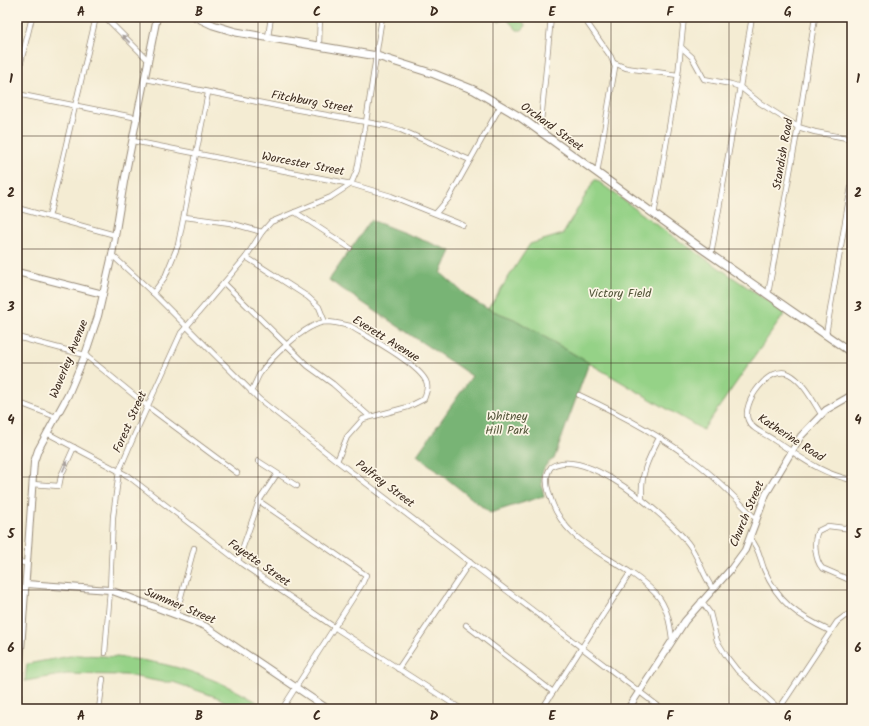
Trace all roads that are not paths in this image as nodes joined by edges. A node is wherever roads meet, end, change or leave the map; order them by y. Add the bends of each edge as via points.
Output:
1 (32, 17) edge
2 (96, 17) edge
3 (105, 17) edge
4 (157, 17) edge
5 (196, 17) edge
6 (271, 17) edge
7 (320, 17) edge
8 (382, 17) edge
9 (551, 17) edge
10 (583, 17) edge
11 (684, 17) edge
12 (752, 17) edge
13 (815, 17) edge
14 (206, 20) edge
15 (268, 37) junction
16 (319, 45) junction
17 (681, 47) junction
18 (377, 56) junction
19 (149, 61) junction
20 (614, 63) junction
21 (678, 75) junction
22 (17, 78) edge
23 (146, 79) junction
24 (740, 87) junction
25 (208, 93) junction
26 (17, 94) edge
27 (501, 105) junction
28 (76, 107) junction
29 (138, 118) junction
30 (366, 122) junction
31 (798, 127) junction
32 (540, 132) junction
33 (852, 139) edge
34 (133, 141) junction
35 (196, 153) junction
36 (470, 160) junction
37 (597, 173) junction
38 (852, 181) edge
39 (351, 184) junction
40 (17, 208) edge
41 (295, 212) junction
42 (436, 213) junction
43 (654, 215) junction
44 (49, 217) junction
45 (185, 217) junction
46 (463, 225) dead end
47 (262, 232) junction
48 (115, 235) junction
49 (350, 248) dead end
50 (112, 255) junction
51 (711, 255) junction
52 (246, 257) junction
53 (17, 272) edge
54 (224, 283) junction
55 (153, 293) junction
56 (104, 294) junction
57 (768, 294) junction
58 (325, 322) junction
59 (186, 326) junction
60 (826, 334) junction
61 (17, 337) edge
62 (286, 346) junction
63 (852, 353) edge
64 (85, 356) junction
65 (251, 392) junction
66 (579, 395) dead end
67 (852, 395) edge
68 (17, 402) edge
69 (148, 406) junction
70 (821, 414) junction
71 (369, 416) junction
72 (56, 417) junction
73 (47, 432) junction
74 (659, 438) junction
75 (74, 447) junction
76 (790, 452) junction
77 (258, 461) dead end
78 (337, 461) junction
79 (119, 471) junction
80 (237, 473) dead end
81 (277, 474) junction
82 (852, 480) edge
83 (32, 484) junction
84 (297, 486) dead end
85 (642, 499) junction
86 (259, 501) junction
87 (756, 518) junction
88 (852, 529) edge
89 (750, 538) junction
90 (194, 548) dead end
91 (238, 561) junction
92 (17, 562) edge
93 (470, 562) junction
94 (27, 563) junction
95 (630, 573) junction
96 (852, 581) edge
97 (26, 584) junction
98 (713, 588) junction
99 (110, 590) junction
100 (701, 601) junction
101 (852, 614) edge
102 (176, 615) junction
103 (466, 625) dead end
104 (335, 628) junction
105 (20, 630) edge
106 (830, 631) junction
107 (672, 639) junction
108 (582, 647) junction
109 (104, 653) dead end
110 (398, 669) junction
111 (103, 679) dead end
112 (296, 688) junction
113 (639, 691) junction
114 (553, 692) junction
115 (17, 707) edge
116 (99, 709) edge
117 (282, 709) edge
118 (328, 709) edge
119 (461, 709) edge
120 (542, 709) edge
121 (628, 709) edge
122 (662, 709) edge
123 (779, 709) edge

1 - 22 street
2 - 28 street
19 -> 3 street
4 - 19 street, Waverley Avenue
5 - 14 main road, Orchard Street
6 - 15 street
7 - 16 street
8 - 18 street
9 - 32 street
10 - 20 street
11 - 17 street
12 - 24 street
13 - 31 street, Standish Road
14 - 15 main road, Orchard Street via 223,29
15 - 16 main road, Orchard Street
16 - 18 main road, Orchard Street
17 - 21 street
17 - 24 street via 692,57 704,79
18 - 27 main road, Orchard Street via 453,82
18 - 30 street
19 - 23 street, Waverley Avenue
20 - 21 street via 626,68
20 - 37 street
21 - 43 street
23 - 25 street, Fitchburg Street
23 - 29 street, Waverley Avenue
24 - 31 street
24 - 51 street
25 - 30 street, Fitchburg Street
25 - 35 street
26 - 28 street
27 - 32 main road, Orchard Street
27 - 36 street
28 - 29 street
28 - 44 street
29 - 34 street, Waverley Avenue
30 - 36 street, Fitchburg Street via 401,130
30 - 39 street via 357,170
31 - 33 street
31 - 57 street, Standish Road
32 - 37 main road, Orchard Street
34 - 35 street, Worcester Street
34 - 48 street, Waverley Avenue
35 - 39 street, Worcester Street
35 - 45 street
36 - 42 street via 449,198
37 - 43 main road, Orchard Street
38 - 60 street
39 - 41 street, Forest Street via 331,197
39 - 42 street, Worcester Street
40 - 44 street
41 - 47 street, Forest Street via 271,222
41 - 49 street
42 - 46 street, Worcester Street
43 - 51 main road, Orchard Street
44 - 48 street
45 - 47 street via 230,223
45 - 55 street via 172,262
47 - 52 street, Forest Street
48 - 50 street, Waverley Avenue
50 - 55 street, Palfrey Street
50 - 56 street, Waverley Avenue
51 - 57 main road, Orchard Street
52 - 54 street, Forest Street
52 - 58 street via 319,307
53 - 56 street
54 - 59 street, Forest Street
54 - 62 street
55 - 59 street, Palfrey Street
56 - 64 street, Waverley Avenue
57 - 60 main road, Orchard Street
58 - 62 street via 304,331
58 - 71 street, Everett Avenue via 350,326 415,369 426,382 424,399 418,403 408,408
59 - 65 street, Palfrey Street
59 - 69 street, Forest Street
60 - 63 main road, Orchard Street
61 - 64 street
62 - 65 street via 260,374
62 - 71 street
64 - 69 street
64 - 72 street, Waverley Avenue
65 - 78 street, Palfrey Street
66 - 74 street
67 - 70 street, Church Street
68 - 72 street
69 - 79 street, Forest Street
69 - 80 street
70 - 76 street, Church Street
70 - 76 street, Katherine Road via 797,380 788,373 776,372 766,380 749,403 747,418 755,429
71 - 78 street, Everett Avenue via 354,427
72 - 73 street, Waverley Avenue
73 - 75 street, Fayette Street
73 - 83 street, Waverley Avenue via 36,454
74 - 85 street via 644,469
74 - 87 street via 703,468
75 - 79 street, Fayette Street
83 -> 75 street via 59,486
76 - 82 street, Katherine Road via 824,472
76 - 87 street, Church Street via 770,484
77 - 81 street
78 - 93 street, Palfrey Street
79 - 91 street, Fayette Street
79 - 99 street, Forest Street via 112,517
81 - 84 street
81 - 86 street
83 - 94 street, Waverley Avenue
85 - 95 street via 616,482 582,466 557,464 551,467 546,477 553,506 562,522 583,543
85 - 98 street via 688,543 703,575
86 - 91 street
86 - 104 street via 366,575
87 - 89 street, Church Street
88 - 96 street via 824,527 818,531 816,538 817,558 822,568
89 - 98 street, Church Street via 736,562
89 - 106 street via 773,586 783,600 803,618
90 - 102 street
91 - 104 street, Fayette Street
92 - 94 street
93 - 108 street, Palfrey Street
93 - 110 street
94 - 97 street, Waverley Avenue
95 - 107 street via 661,600
95 - 108 street
97 - 99 street, Summer Street
97 - 105 street, Waverley Avenue
98 - 100 street, Church Street
99 - 102 street, Summer Street
99 - 109 street, Forest Street
100 - 107 street, Church Street
100 - 123 street via 710,613 715,636 727,657 737,670
101 - 106 street via 841,618
102 - 112 street, Summer Street via 205,626
103 - 114 street
104 - 110 street, Fayette Street
104 - 112 street
105 - 115 street, Waverley Avenue
106 - 123 street
107 - 113 street, Church Street
108 - 113 street, Palfrey Street
108 - 114 street
110 - 119 street, Fayette Street
111 - 116 street
112 - 117 street
112 - 118 street, Summer Street
113 - 121 street, Church Street
113 - 122 street, Palfrey Street
114 - 120 street

